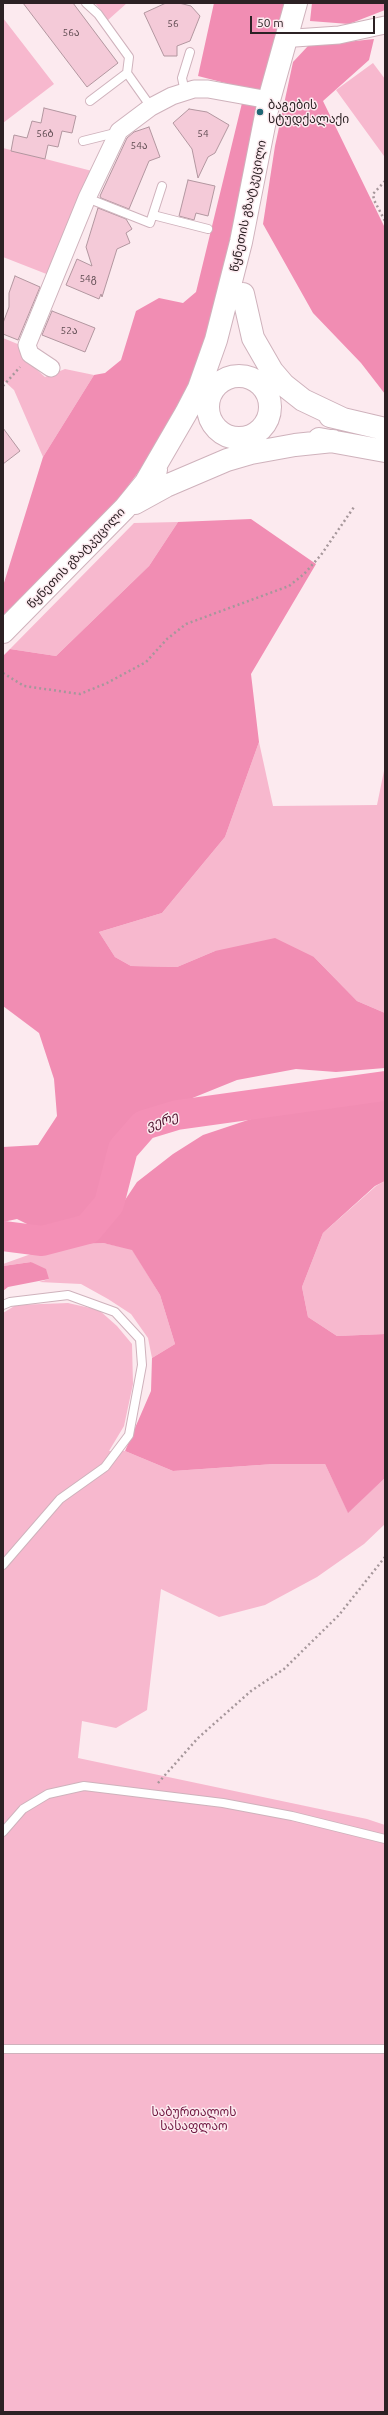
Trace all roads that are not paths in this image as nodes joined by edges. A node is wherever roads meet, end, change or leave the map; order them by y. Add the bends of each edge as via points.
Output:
1 (86, 3) edge
2 (292, 6) edge
3 (385, 25) edge
4 (286, 36) junction
5 (190, 52) dead end
6 (127, 73) junction
7 (185, 92) junction
8 (269, 100) junction
9 (90, 101) dead end
10 (151, 107) junction
11 (119, 132) junction
12 (83, 141) dead end
13 (162, 186) dead end
14 (87, 198) junction
15 (152, 215) junction
16 (208, 229) dead end
17 (242, 242) junction
18 (243, 294) junction
19 (224, 315) junction
20 (51, 368) dead end
21 (260, 387) junction
22 (213, 394) junction
23 (343, 419) junction
24 (385, 429) edge
25 (245, 435) junction
26 (333, 441) junction
27 (380, 450) edge
28 (156, 484) junction
29 (3, 632) edge
30 (3, 1306) edge
31 (3, 1565) edge
32 (3, 1832) edge
33 (385, 1839) edge
34 (3, 2049) edge
35 (385, 2049) edge

1 - 6 lane via 98,14 129,57
2 - 4 main road, წყნეთის გზატკეცილი
3 - 4 street via 339,35 295,38
4 - 8 main road, წყნეთის გზატკეცილი
5 - 7 lane via 182,78
6 - 9 lane
6 - 10 lane
7 - 8 street via 208,89
7 - 10 street
8 - 17 main road, წყნეთის გზატკეცილი
10 - 11 street
11 - 12 lane
11 - 14 street
13 - 15 lane
14 - 15 lane via 150,223
14 - 20 street via 27,345 30,354
15 - 16 lane
17 - 18 main road
17 - 19 main road, წყნეთის გზატკეცილი
18 - 21 main road via 242,341
18 - 23 main road via 254,338 272,372 303,400
19 - 22 main road
19 - 28 main road via 198,388
21 - 22 main road via 238,376 230,377
21 - 23 main road via 300,408
21 - 25 main road via 270,410 261,429
22 - 25 main road via 210,417 214,425 226,435
22 - 28 main road via 174,451
23 - 24 main road
25 - 26 main road
25 - 28 main road
26 - 27 main road
26 - 28 main road via 295,444 251,453
28 - 29 main road, წყნეთის გზატკეცილი via 125,508
30 - 31 lane via 10,1302 68,1295 115,1312 140,1339 142,1365 129,1435 105,1467 60,1499
32 - 33 lane via 23,1809 48,1794 84,1786 149,1792 292,1816
34 - 35 lane

